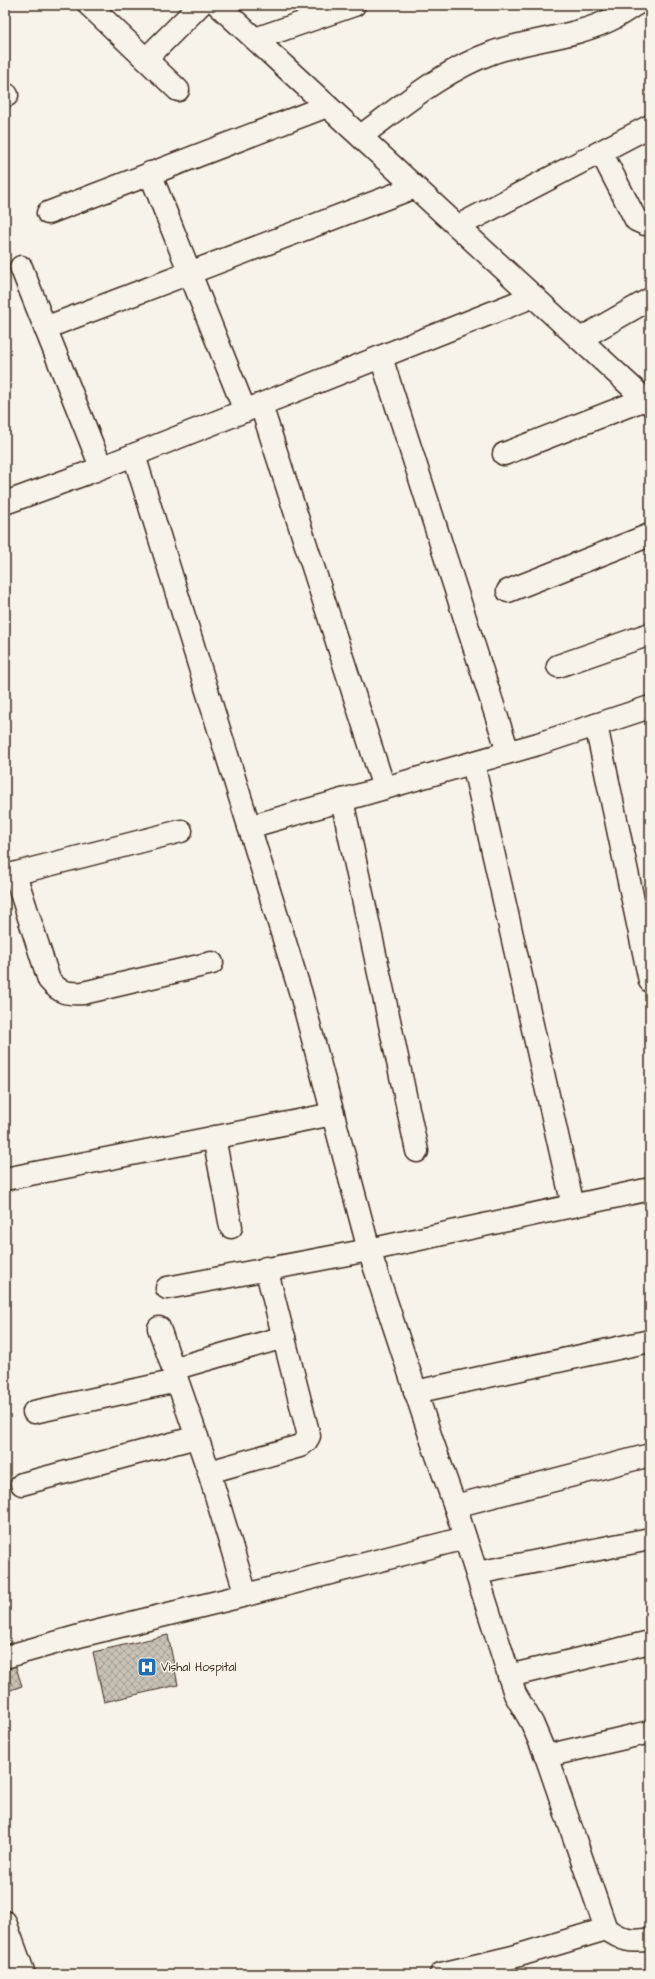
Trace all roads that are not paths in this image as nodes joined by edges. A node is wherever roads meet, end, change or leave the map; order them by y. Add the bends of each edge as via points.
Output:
1 (89, 5) edge
2 (200, 5) edge
3 (218, 5) edge
4 (354, 5) edge
5 (635, 5) edge
6 (255, 39) junction
7 (146, 59) junction
8 (178, 90) dead end
9 (327, 106) junction
10 (650, 126) edge
11 (361, 136) junction
12 (601, 152) junction
13 (150, 173) junction
14 (415, 187) junction
15 (48, 213) dead end
16 (650, 222) edge
17 (458, 226) junction
18 (21, 267) dead end
19 (190, 273) junction
20 (534, 296) junction
21 (650, 299) edge
22 (45, 328) junction
23 (580, 339) junction
24 (381, 357) junction
25 (647, 402) edge
26 (253, 408) junction
27 (504, 454) dead end
28 (134, 455) junction
29 (101, 467) junction
30 (5, 503) edge
31 (650, 535) edge
32 (508, 591) dead end
33 (650, 634) edge
34 (558, 666) dead end
35 (650, 707) edge
36 (596, 725) junction
37 (508, 752) junction
38 (473, 763) junction
39 (384, 788) junction
40 (342, 800) junction
41 (249, 827) junction
42 (181, 830) dead end
43 (10, 875) edge
44 (212, 963) dead end
45 (650, 981) edge
46 (333, 1114) junction
47 (214, 1137) junction
48 (416, 1150) dead end
49 (5, 1179) edge
50 (650, 1189) edge
51 (573, 1206) junction
52 (231, 1227) dead end
53 (369, 1250) junction
54 (266, 1268) junction
55 (167, 1288) dead end
56 (159, 1328) dead end
57 (284, 1337) junction
58 (650, 1341) edge
59 (175, 1375) junction
60 (415, 1392) junction
61 (34, 1412) dead end
62 (197, 1437) junction
63 (650, 1455) edge
64 (209, 1472) junction
65 (22, 1484) dead end
66 (455, 1506) junction
67 (465, 1538) junction
68 (650, 1540) edge
69 (477, 1573) junction
70 (246, 1595) junction
71 (650, 1642) edge
72 (5, 1657) edge
73 (509, 1676) junction
74 (650, 1732) edge
75 (546, 1756) junction
76 (5, 1922) edge
77 (606, 1929) junction
78 (650, 1939) edge
79 (467, 1971) edge
80 (24, 1974) edge
81 (441, 1974) edge

1 - 7 street
2 - 7 street
3 - 6 street
4 - 6 street
5 - 11 street via 614,18 586,29 494,52 463,66 428,87
6 - 9 street
7 - 8 street
9 - 11 street
9 - 13 street
10 - 12 street
11 - 14 street
12 - 16 street via 636,220 645,224
12 - 17 street
13 - 15 street
13 - 19 street
14 - 17 street
14 - 19 street
17 - 20 street
18 - 22 street
19 - 22 street
19 - 26 street
20 - 23 street
20 - 24 street
21 - 23 street
22 - 29 street
23 - 25 street
24 - 26 street
24 - 37 street
25 - 27 street
26 - 28 street
26 - 39 street
28 - 29 street
28 - 41 street
29 - 30 street
31 - 32 street
33 - 34 street
35 - 36 street
36 - 37 street
36 - 45 street
37 - 38 street
38 - 39 street
38 - 51 street
39 - 40 street
40 - 41 street
40 - 48 street
41 - 46 street via 301,994
42 - 43 street
43 - 44 street via 49,980 56,989 68,993 83,993
46 - 47 street
46 - 53 street
47 - 49 street
47 - 52 street
50 - 51 street
51 - 53 street
53 - 54 street
53 - 60 street
54 - 55 street
54 - 57 street
56 - 59 street
57 - 59 street
57 - 64 street via 308,1436 306,1441 300,1446
58 - 60 street
59 - 61 street
59 - 62 street
60 - 66 street
62 - 64 street
62 - 65 street
63 - 66 street
64 - 70 street
66 - 67 street
67 - 69 street
67 - 70 street
68 - 69 street
69 - 73 street
70 - 72 street
71 - 73 street
73 - 75 street via 515,1694 532,1723
74 - 75 street
75 - 77 street
76 - 80 street
77 - 78 street via 631,1942
77 - 79 street
79 - 81 street

